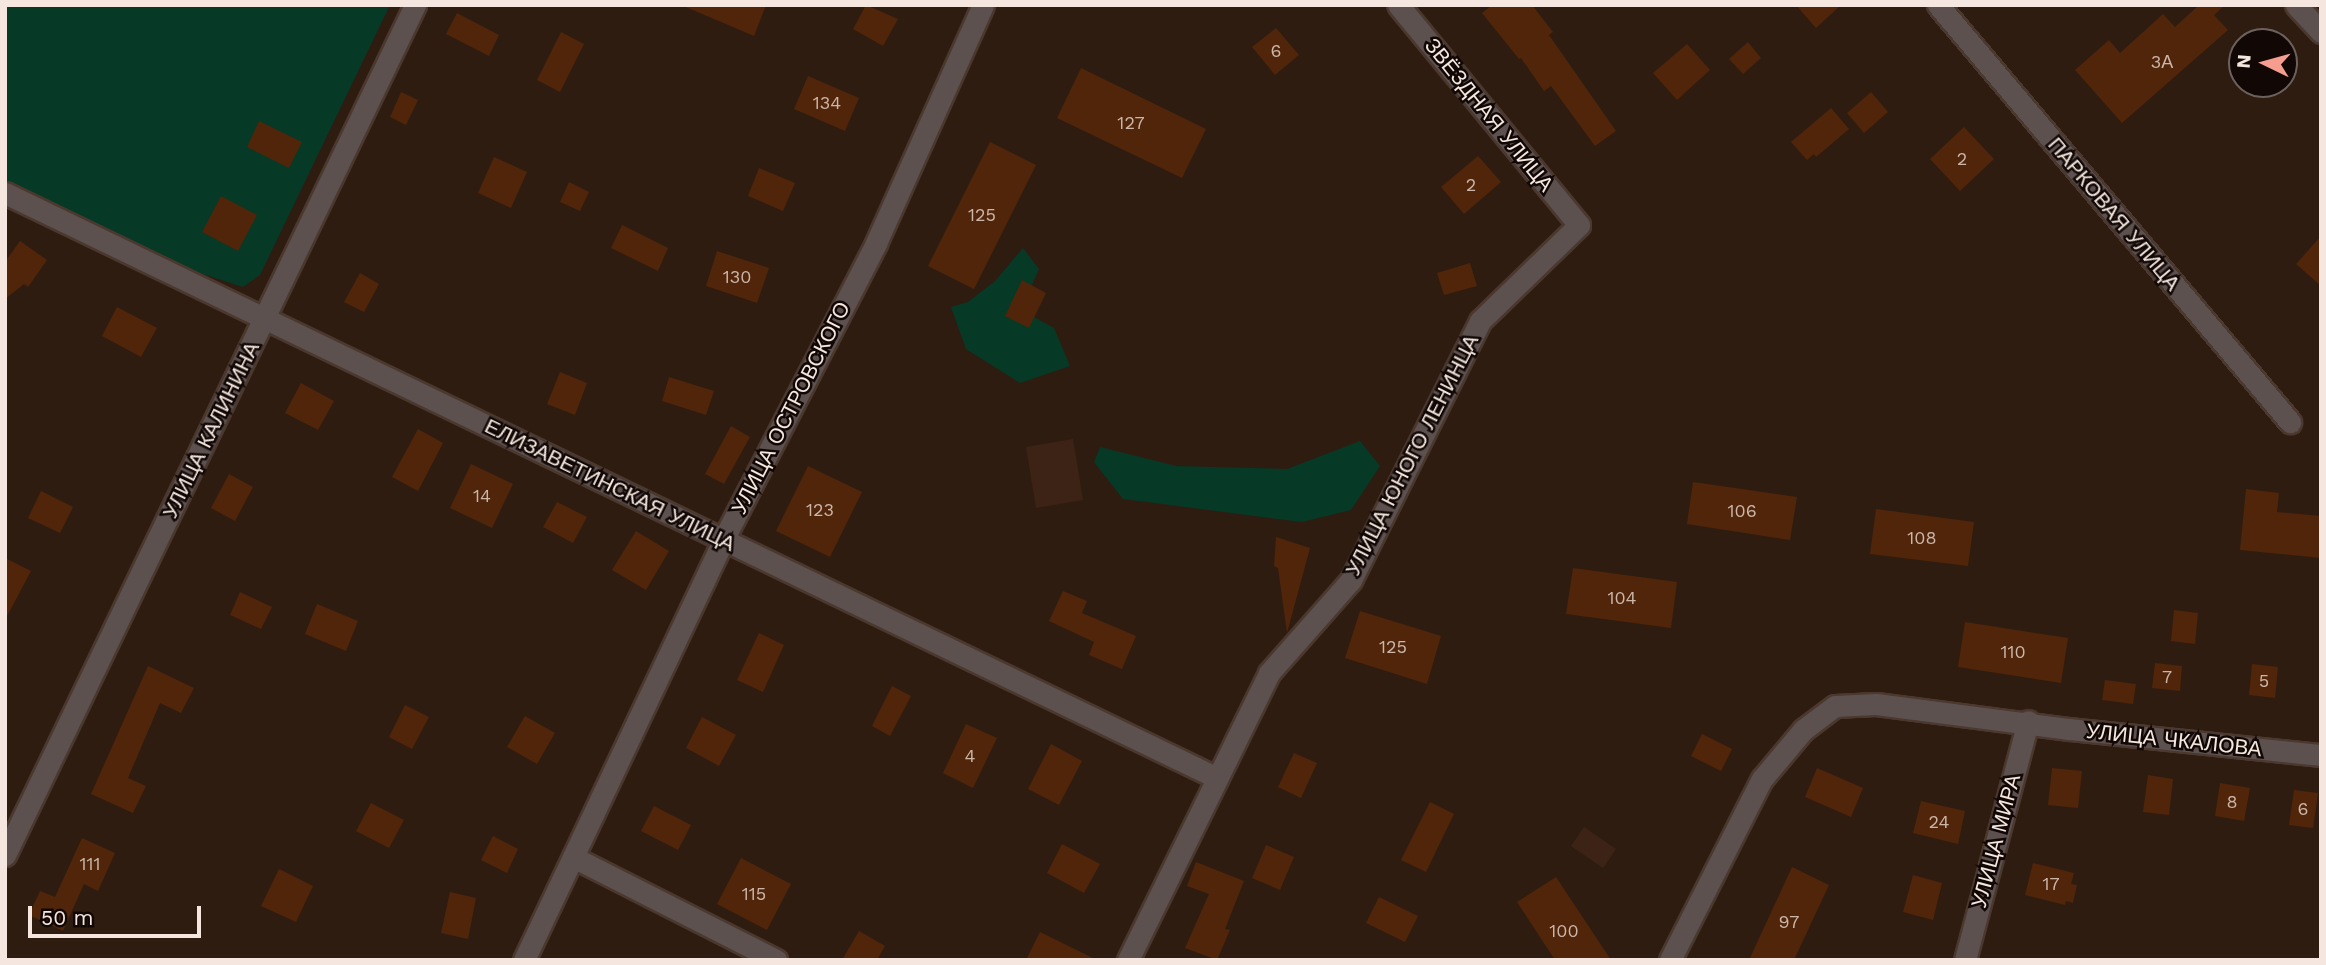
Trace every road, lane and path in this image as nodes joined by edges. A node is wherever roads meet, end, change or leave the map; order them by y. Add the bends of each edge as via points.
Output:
1 (415, 5) edge
2 (983, 5) edge
3 (1398, 5) edge
4 (1938, 5) edge
5 (2296, 5) edge
6 (2321, 32) edge
7 (8, 199) edge
8 (1579, 225) joint
9 (265, 319) junction
10 (2290, 422) dead end
11 (723, 540) junction
12 (2028, 722) junction
13 (2321, 755) edge
14 (1215, 777) junction
15 (5, 855) edge
16 (573, 857) junction
17 (524, 960) edge
18 (776, 960) edge
19 (1128, 960) edge
20 (1670, 960) edge
21 (1965, 960) edge

1 - 9 street, УЛИЦА КАЛИНИНА
2 - 11 street, УЛИЦА ОСТРОВСКОГО via 876,243
3 - 8 street, ЗВЁЗДНАЯ УЛИЦА
4 - 10 street, ПАРКОВАЯ УЛИЦА
5 - 6 street
7 - 9 street, ЕЛИЗАВЕТИНСКАЯ УЛИЦА
8 - 14 street, УЛИЦА ЮНОГО ЛЕНИНЦА via 1480,321 1350,580 1269,673
9 - 11 street, ЕЛИЗАВЕТИНСКАЯ УЛИЦА
9 - 15 street, УЛИЦА КАЛИНИНА
11 - 14 street, ЕЛИЗАВЕТИНСКАЯ УЛИЦА
11 - 16 street, УЛИЦА ОСТРОВСКОГО
12 - 13 street, УЛИЦА ЧКАЛОВА
12 - 20 street, УЛИЦА ЧКАЛОВА via 1877,704 1835,706 1803,730 1762,779
12 - 21 street, УЛИЦА МИРА
14 - 19 street, УЛИЦА ЮНОГО ЛЕНИНЦА
16 - 17 street, УЛИЦА ОСТРОВСКОГО
16 - 18 street

